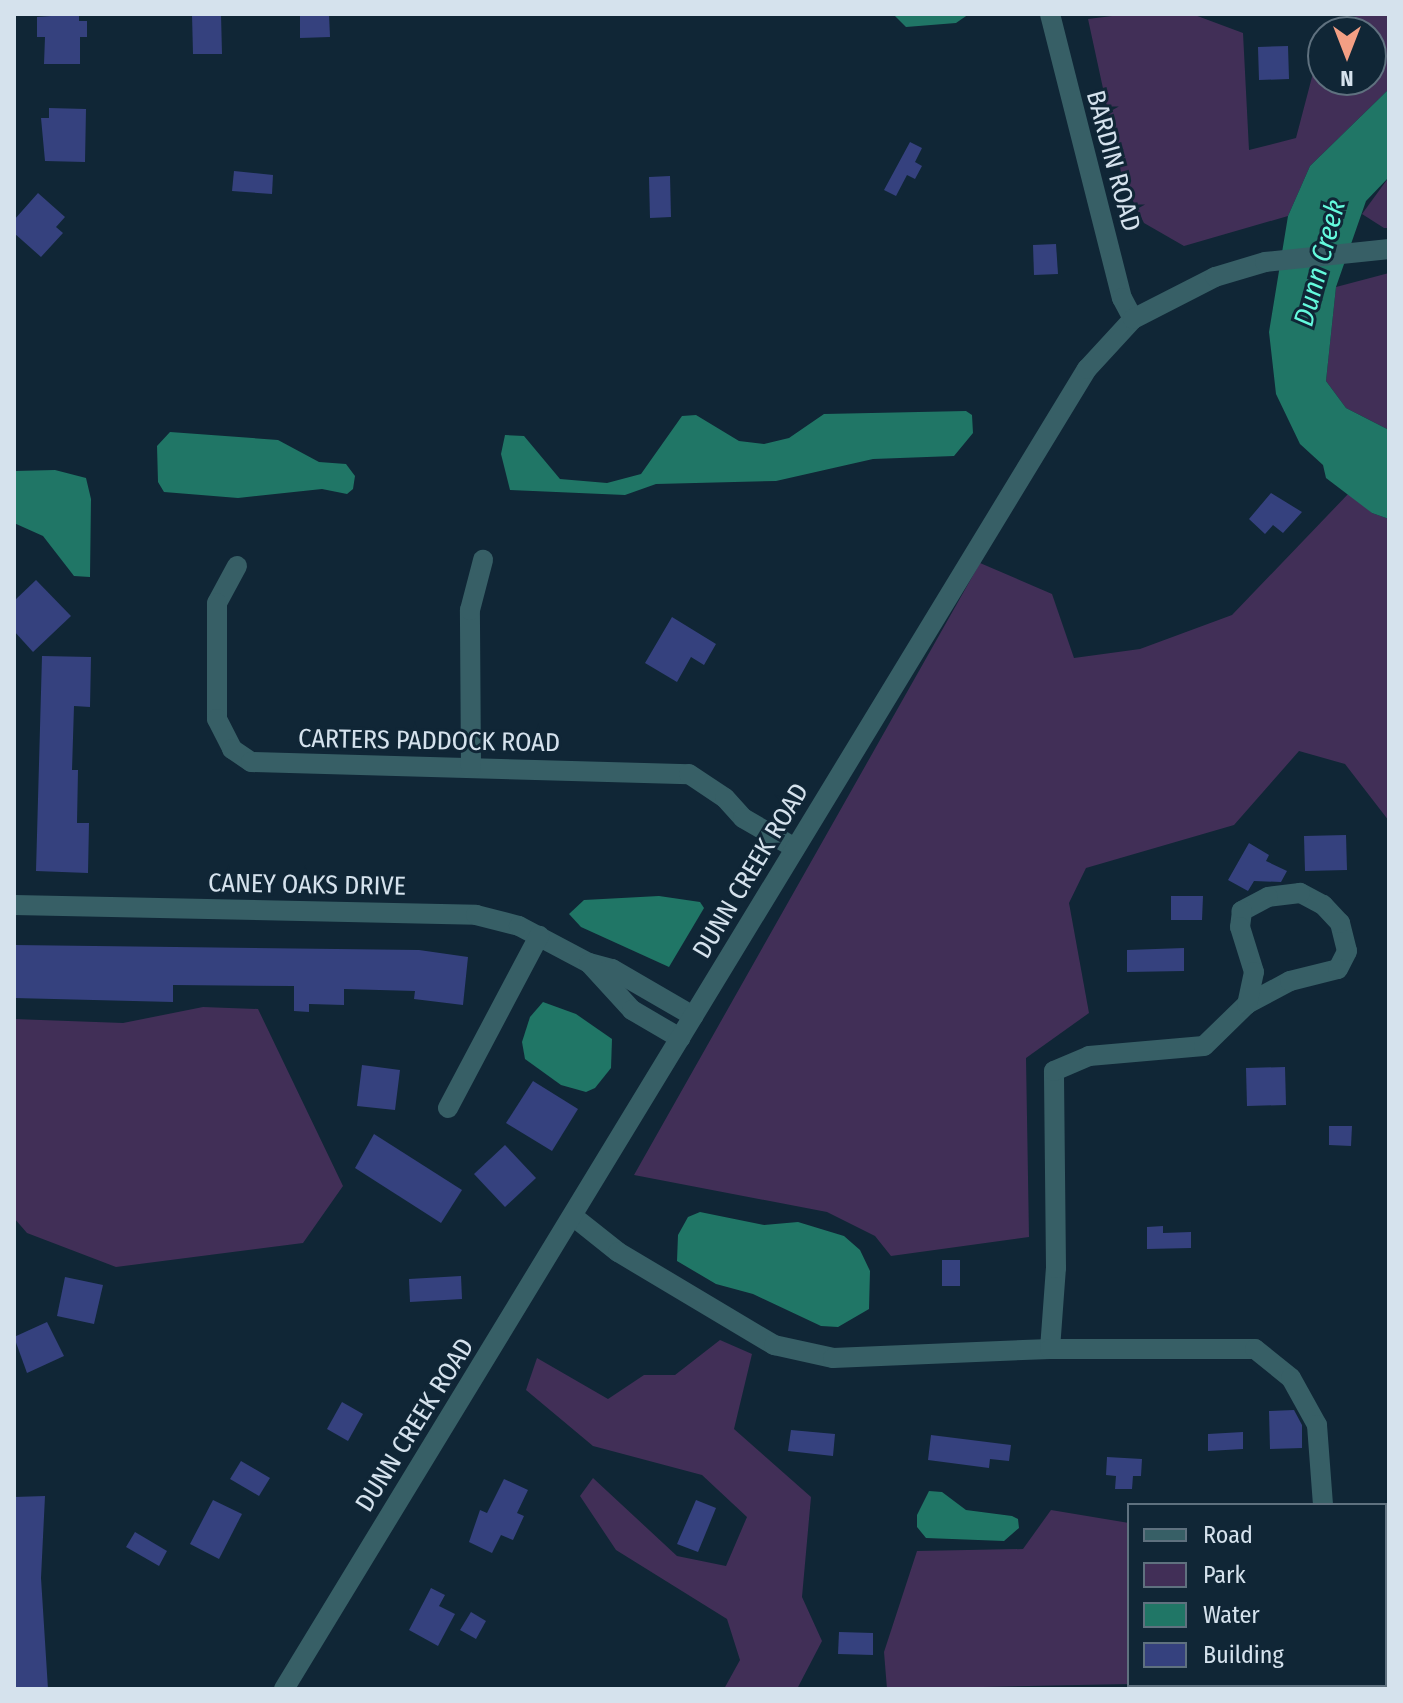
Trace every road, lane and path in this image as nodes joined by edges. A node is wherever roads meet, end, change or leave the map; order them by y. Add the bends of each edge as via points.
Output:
1 (1050, 14) edge
2 (1389, 249) edge
3 (1133, 319) junction
4 (483, 560) dead end
5 (237, 566) dead end
6 (471, 768) junction
7 (795, 848) junction
8 (14, 905) edge
9 (539, 936) junction
10 (589, 963) junction
11 (1247, 1004) junction
12 (693, 1016) junction
13 (680, 1038) junction
14 (448, 1108) dead end
15 (574, 1217) junction
16 (1050, 1349) junction
17 (1323, 1503) edge
18 (284, 1689) edge

1 - 3 street, BARDIN ROAD via 1122,298
2 - 3 street, DUNN CREEK ROAD via 1265,262 1215,277
3 - 7 street, DUNN CREEK ROAD via 1073,388
4 - 6 street via 470,610
5 - 6 street, CARTERS PADDOCK ROAD via 217,603 217,719 232,749 251,762
6 - 7 street, CARTERS PADDOCK ROAD via 689,774 725,798 743,818
7 - 12 street, DUNN CREEK ROAD
8 - 9 street, CANEY OAKS DRIVE via 476,915
9 - 10 street, CANEY OAKS DRIVE
9 - 14 street
10 - 12 street, CANEY OAKS DRIVE via 612,969
10 - 13 street, CANEY OAKS DRIVE via 632,1010
11 - 11 street via 1290,981 1338,969 1347,951 1340,923 1323,905 1300,893 1268,897 1242,911 1240,927 1254,972
11 - 16 street via 1204,1046 1190,1051 1089,1056 1054,1071 1056,1254
12 - 13 street, DUNN CREEK ROAD
13 - 15 street, DUNN CREEK ROAD
15 - 16 street via 724,1319 789,1349 833,1358
15 - 18 street, DUNN CREEK ROAD
16 - 17 street via 1255,1349 1291,1378 1317,1425

